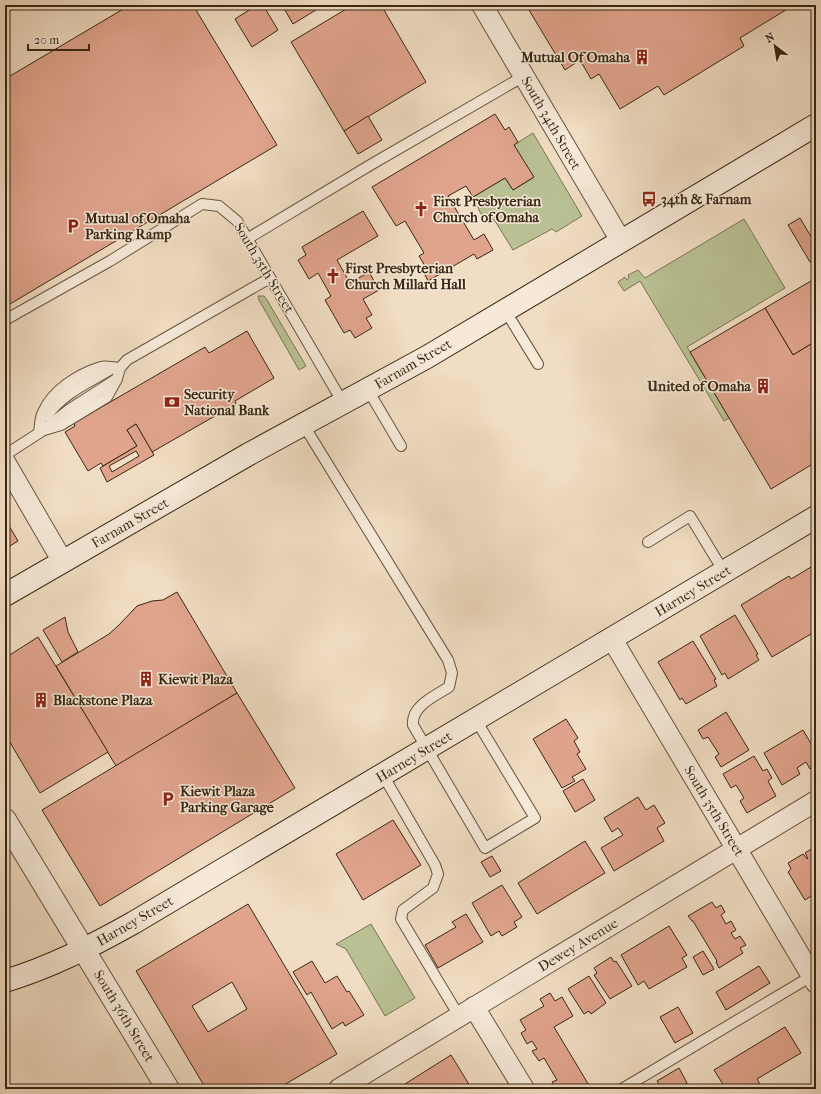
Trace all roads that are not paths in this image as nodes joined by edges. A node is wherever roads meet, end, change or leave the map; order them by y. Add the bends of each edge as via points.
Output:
1 (482, 5) edge
2 (524, 76) junction
3 (816, 125) edge
4 (247, 239) junction
5 (621, 241) junction
6 (270, 278) junction
7 (505, 310) junction
8 (5, 320) edge
9 (538, 364) dead end
10 (116, 368) junction
11 (368, 390) junction
12 (343, 403) junction
13 (303, 424) junction
14 (40, 430) junction
15 (401, 446) dead end
16 (5, 455) edge
17 (5, 462) edge
18 (816, 518) edge
19 (648, 542) dead end
20 (63, 562) junction
21 (724, 572) junction
22 (5, 595) edge
23 (612, 639) junction
24 (476, 720) junction
25 (427, 749) junction
26 (383, 775) junction
27 (816, 801) edge
28 (5, 820) edge
29 (737, 849) junction
30 (85, 950) junction
31 (815, 977) edge
32 (5, 981) edge
33 (467, 1012) junction
34 (168, 1089) edge
35 (339, 1089) edge
36 (524, 1089) edge
37 (622, 1089) edge

1 - 2 street, South 34th Street
2 - 4 lane
2 - 5 street, South 34th Street
3 - 5 main road, Farnam Street
4 - 6 lane, South 35th Street
4 - 8 lane, South 35th Street via 237,221 219,206 202,204 110,262
5 - 7 main road, Farnam Street
6 - 10 lane
6 - 12 lane, South 35th Street
7 - 9 lane
7 - 11 main road, Farnam Street
10 - 14 lane via 117,379 107,397 60,425
10 - 14 lane via 102,366 76,378 55,392 42,413
11 - 12 main road, Farnam Street
11 - 15 lane
12 - 13 main road, Farnam Street
13 - 20 main road, Farnam Street
13 - 25 lane via 448,660 452,673 449,687 417,709 414,715 413,725
14 - 16 lane
17 - 20 street
18 - 21 main road, Harney Street
19 - 21 lane via 690,516
20 - 22 main road, Farnam Street
21 - 23 main road, Harney Street
23 - 24 main road, Harney Street
23 - 29 street, South 35th Street
24 - 25 main road, Harney Street
24 - 25 lane via 535,818 485,848
25 - 26 main road, Harney Street
26 - 30 main road, Harney Street
26 - 33 lane via 438,874 433,888 403,910 401,920
27 - 29 street, Dewey Avenue
28 - 30 main road, South 36th Street
29 - 31 street, South 35th Street
29 - 33 street, Dewey Avenue
30 - 32 main road, Harney Street
30 - 34 main road, South 36th Street
31 - 37 lane
33 - 35 street, Dewey Avenue
33 - 36 street

